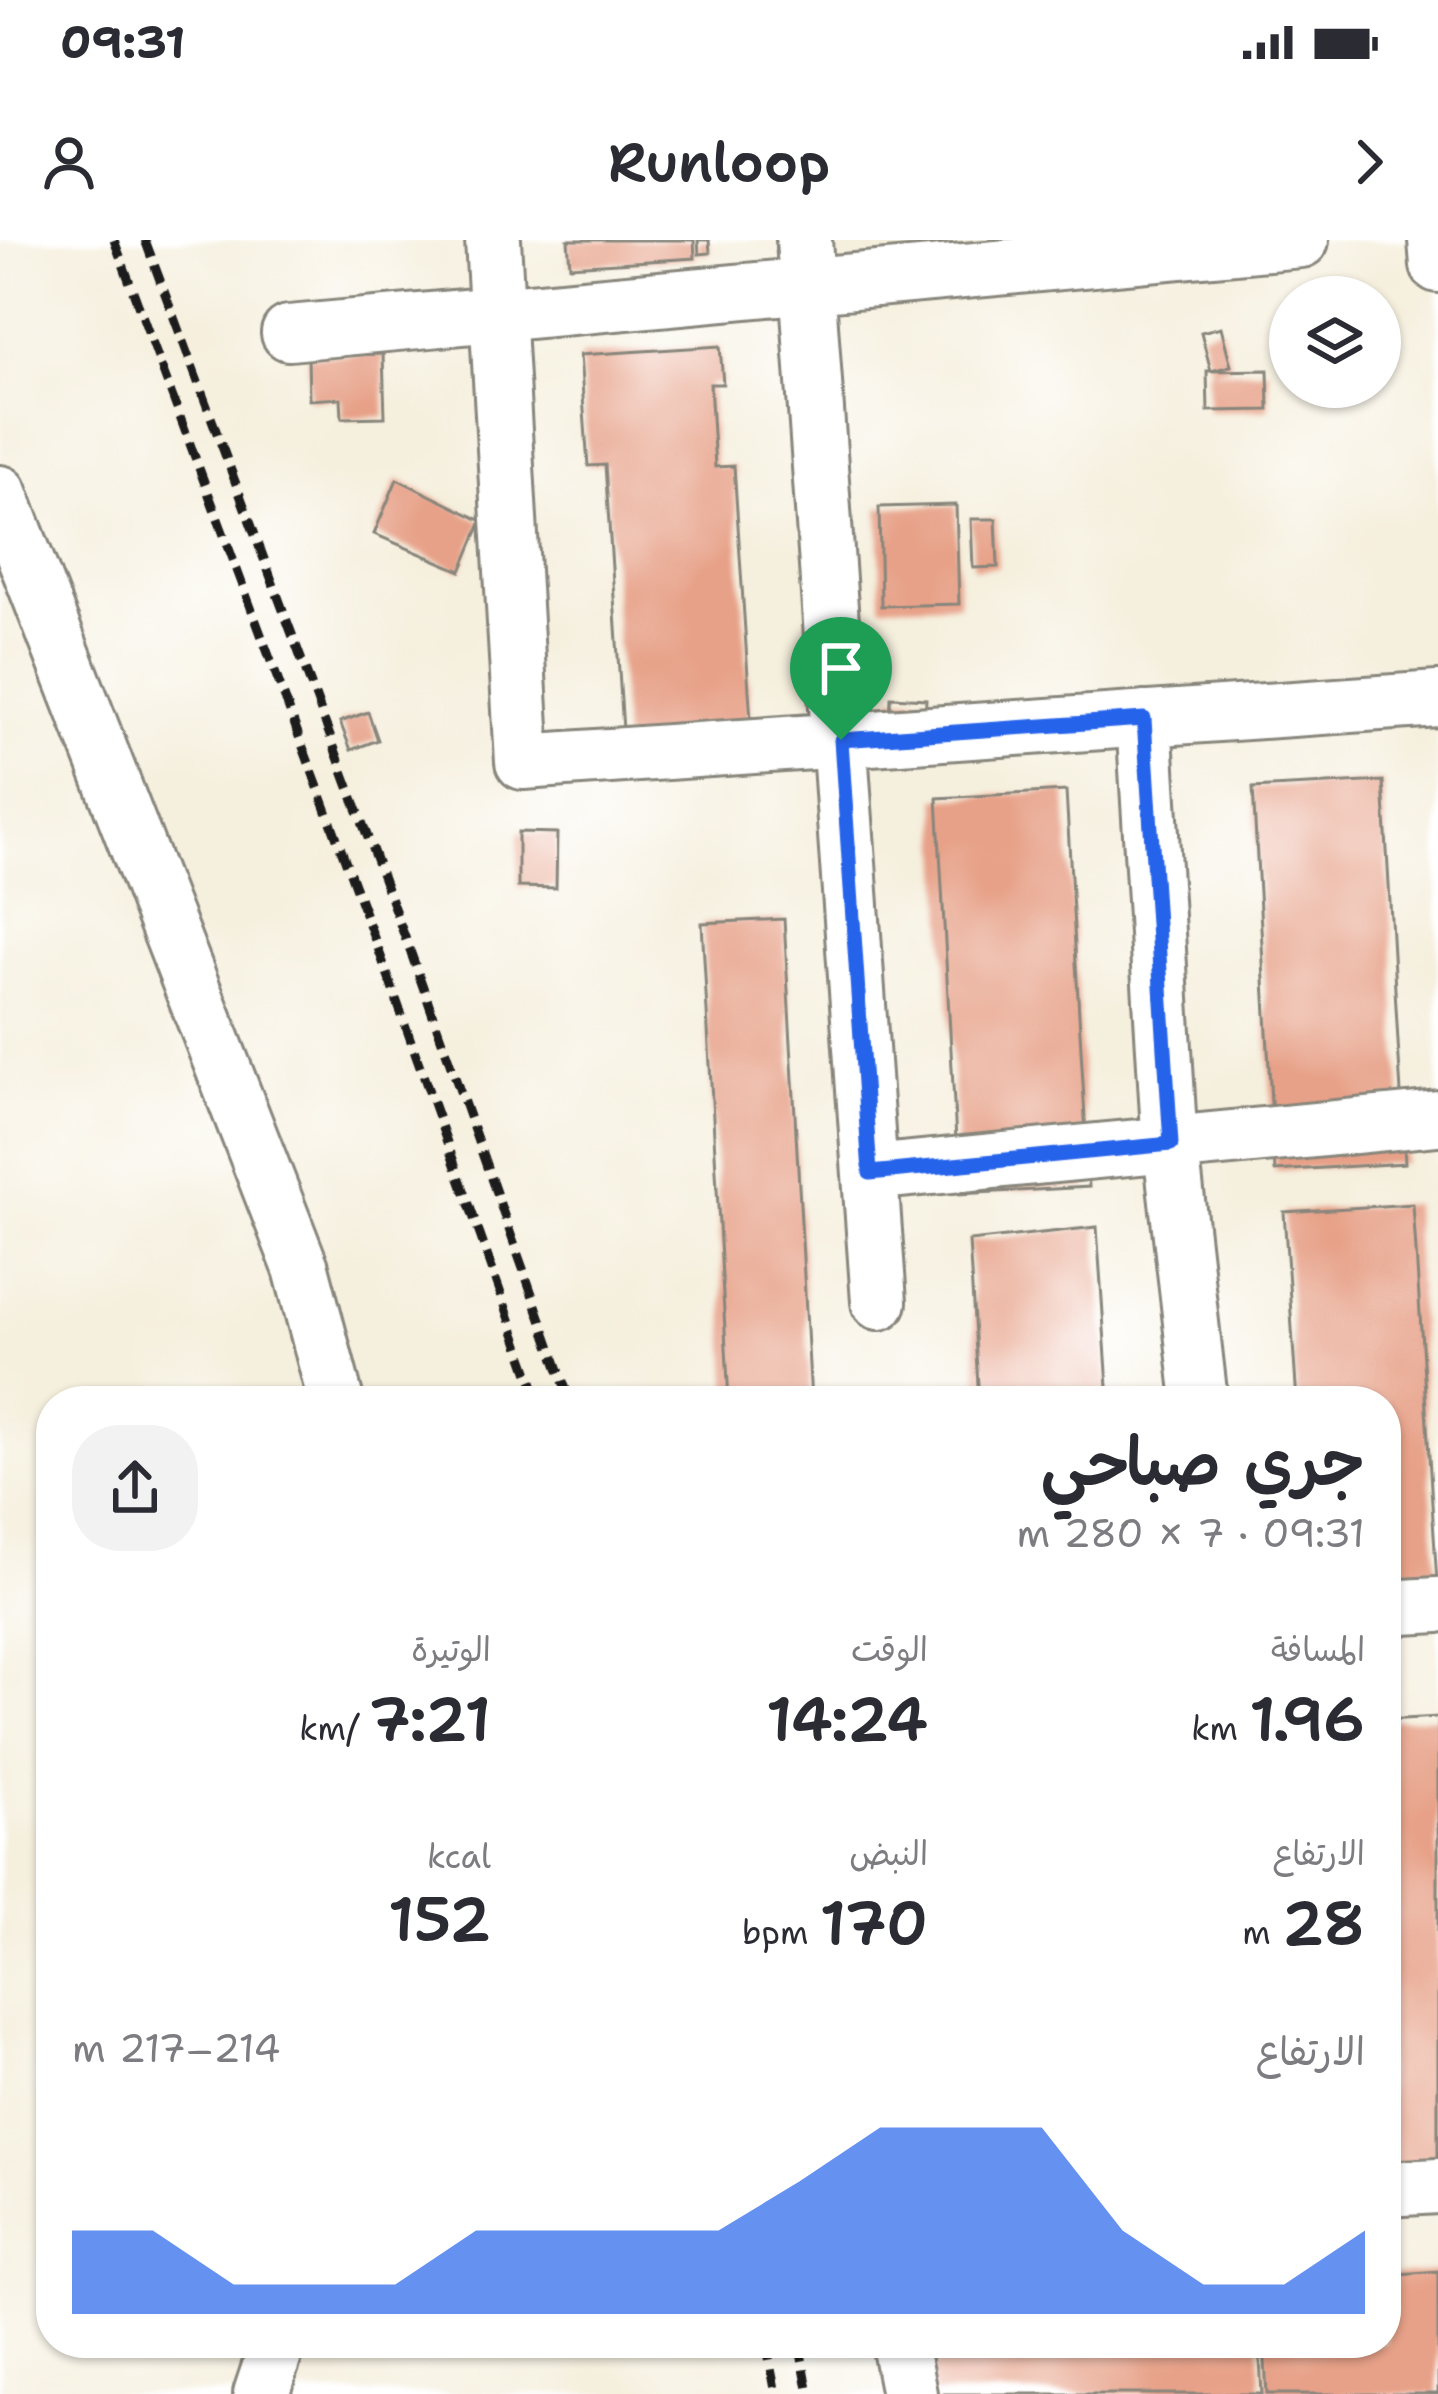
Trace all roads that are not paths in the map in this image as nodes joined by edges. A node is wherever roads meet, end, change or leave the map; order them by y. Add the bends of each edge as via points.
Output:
1 (494, 240) edge
2 (1301, 240) edge
3 (1436, 240) edge
4 (1121, 248) edge
5 (807, 263) edge
6 (1438, 265) edge
7 (499, 314) junction
8 (289, 333) dead end
9 (0, 493) edge
10 (1438, 699) edge
11 (1144, 719) junction
12 (841, 740) junction
13 (1438, 1118) edge
14 (1171, 1144) junction
15 (870, 1173) junction
16 (879, 1302) dead end
17 (332, 1386) edge
18 (1198, 1386) edge
19 (1438, 1605) edge
20 (1401, 1607) edge
21 (1438, 2186) edge
22 (1401, 2188) edge
23 (273, 2358) edge
24 (902, 2358) edge
25 (261, 2394) edge
26 (910, 2394) edge

1 - 7 street
2 - 4 street
3 - 6 street
4 - 5 street
5 - 7 street
5 - 12 street
7 - 8 street
7 - 12 street via 524,762
9 - 17 street via 301,1268
10 - 11 street
11 - 12 street
11 - 14 street
12 - 15 street
13 - 14 street
14 - 15 street
14 - 18 street
15 - 16 street
19 - 20 street
21 - 22 street
23 - 25 street
24 - 26 street

